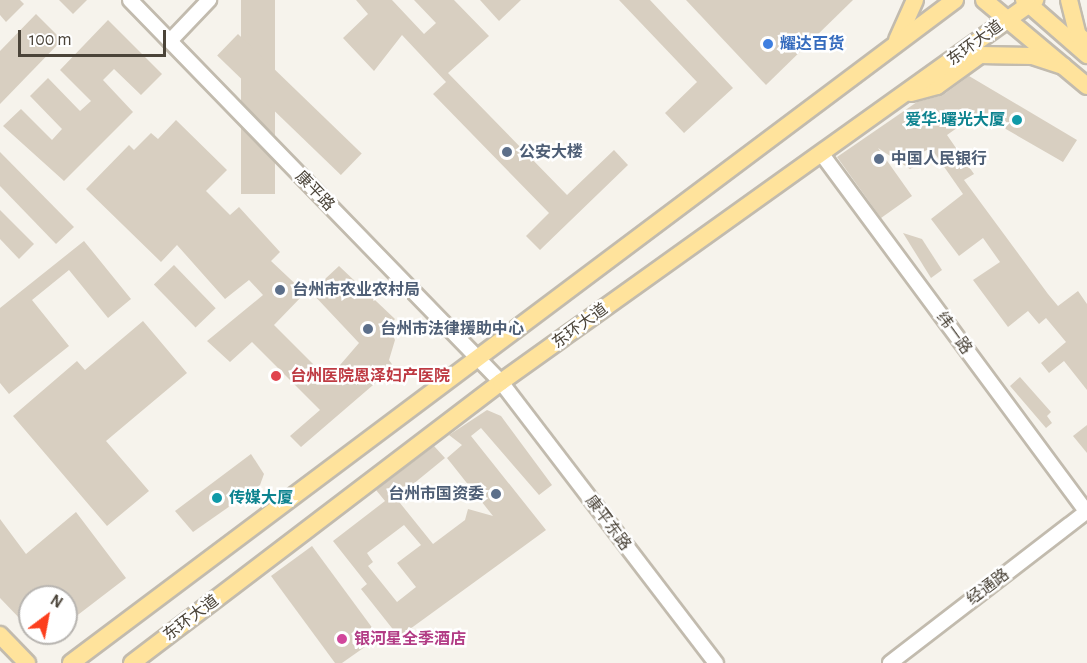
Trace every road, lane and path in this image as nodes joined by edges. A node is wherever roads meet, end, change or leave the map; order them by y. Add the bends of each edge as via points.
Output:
1 (130, 0) edge
2 (209, 0) edge
3 (915, 0) edge
4 (955, 0) edge
5 (984, 0) edge
6 (1069, 0) edge
7 (1029, 2) edge
8 (1006, 21) junction
9 (170, 41) junction
10 (1087, 43) edge
11 (895, 44) junction
12 (1087, 55) edge
13 (1063, 66) junction
14 (1087, 86) edge
15 (899, 97) junction
16 (821, 153) junction
17 (476, 357) junction
18 (501, 382) junction
19 (1087, 512) edge
20 (0, 635) edge
21 (27, 663) edge
22 (71, 663) edge
23 (132, 663) edge
24 (716, 663) edge
25 (890, 663) edge

1 - 9 street, 康平路
2 - 9 street
3 - 11 main road
4 - 11 main road
5 - 8 main road
6 - 10 main road via 1078,35
7 - 8 main road, 东环大道
7 - 12 main road
8 - 13 main road
8 - 15 main road, 东环大道
9 - 17 street, 康平路
11 - 17 main road
13 - 14 main road
13 - 15 main road via 1032,56 980,55 937,86
15 - 16 main road, 东环大道
16 - 18 main road, 东环大道
16 - 19 street, 纬一路
17 - 18 street, 康平路
17 - 22 main road
18 - 23 main road, 东环大道
18 - 24 street, 康平东路
19 - 25 street, 经通路
20 - 21 main road

